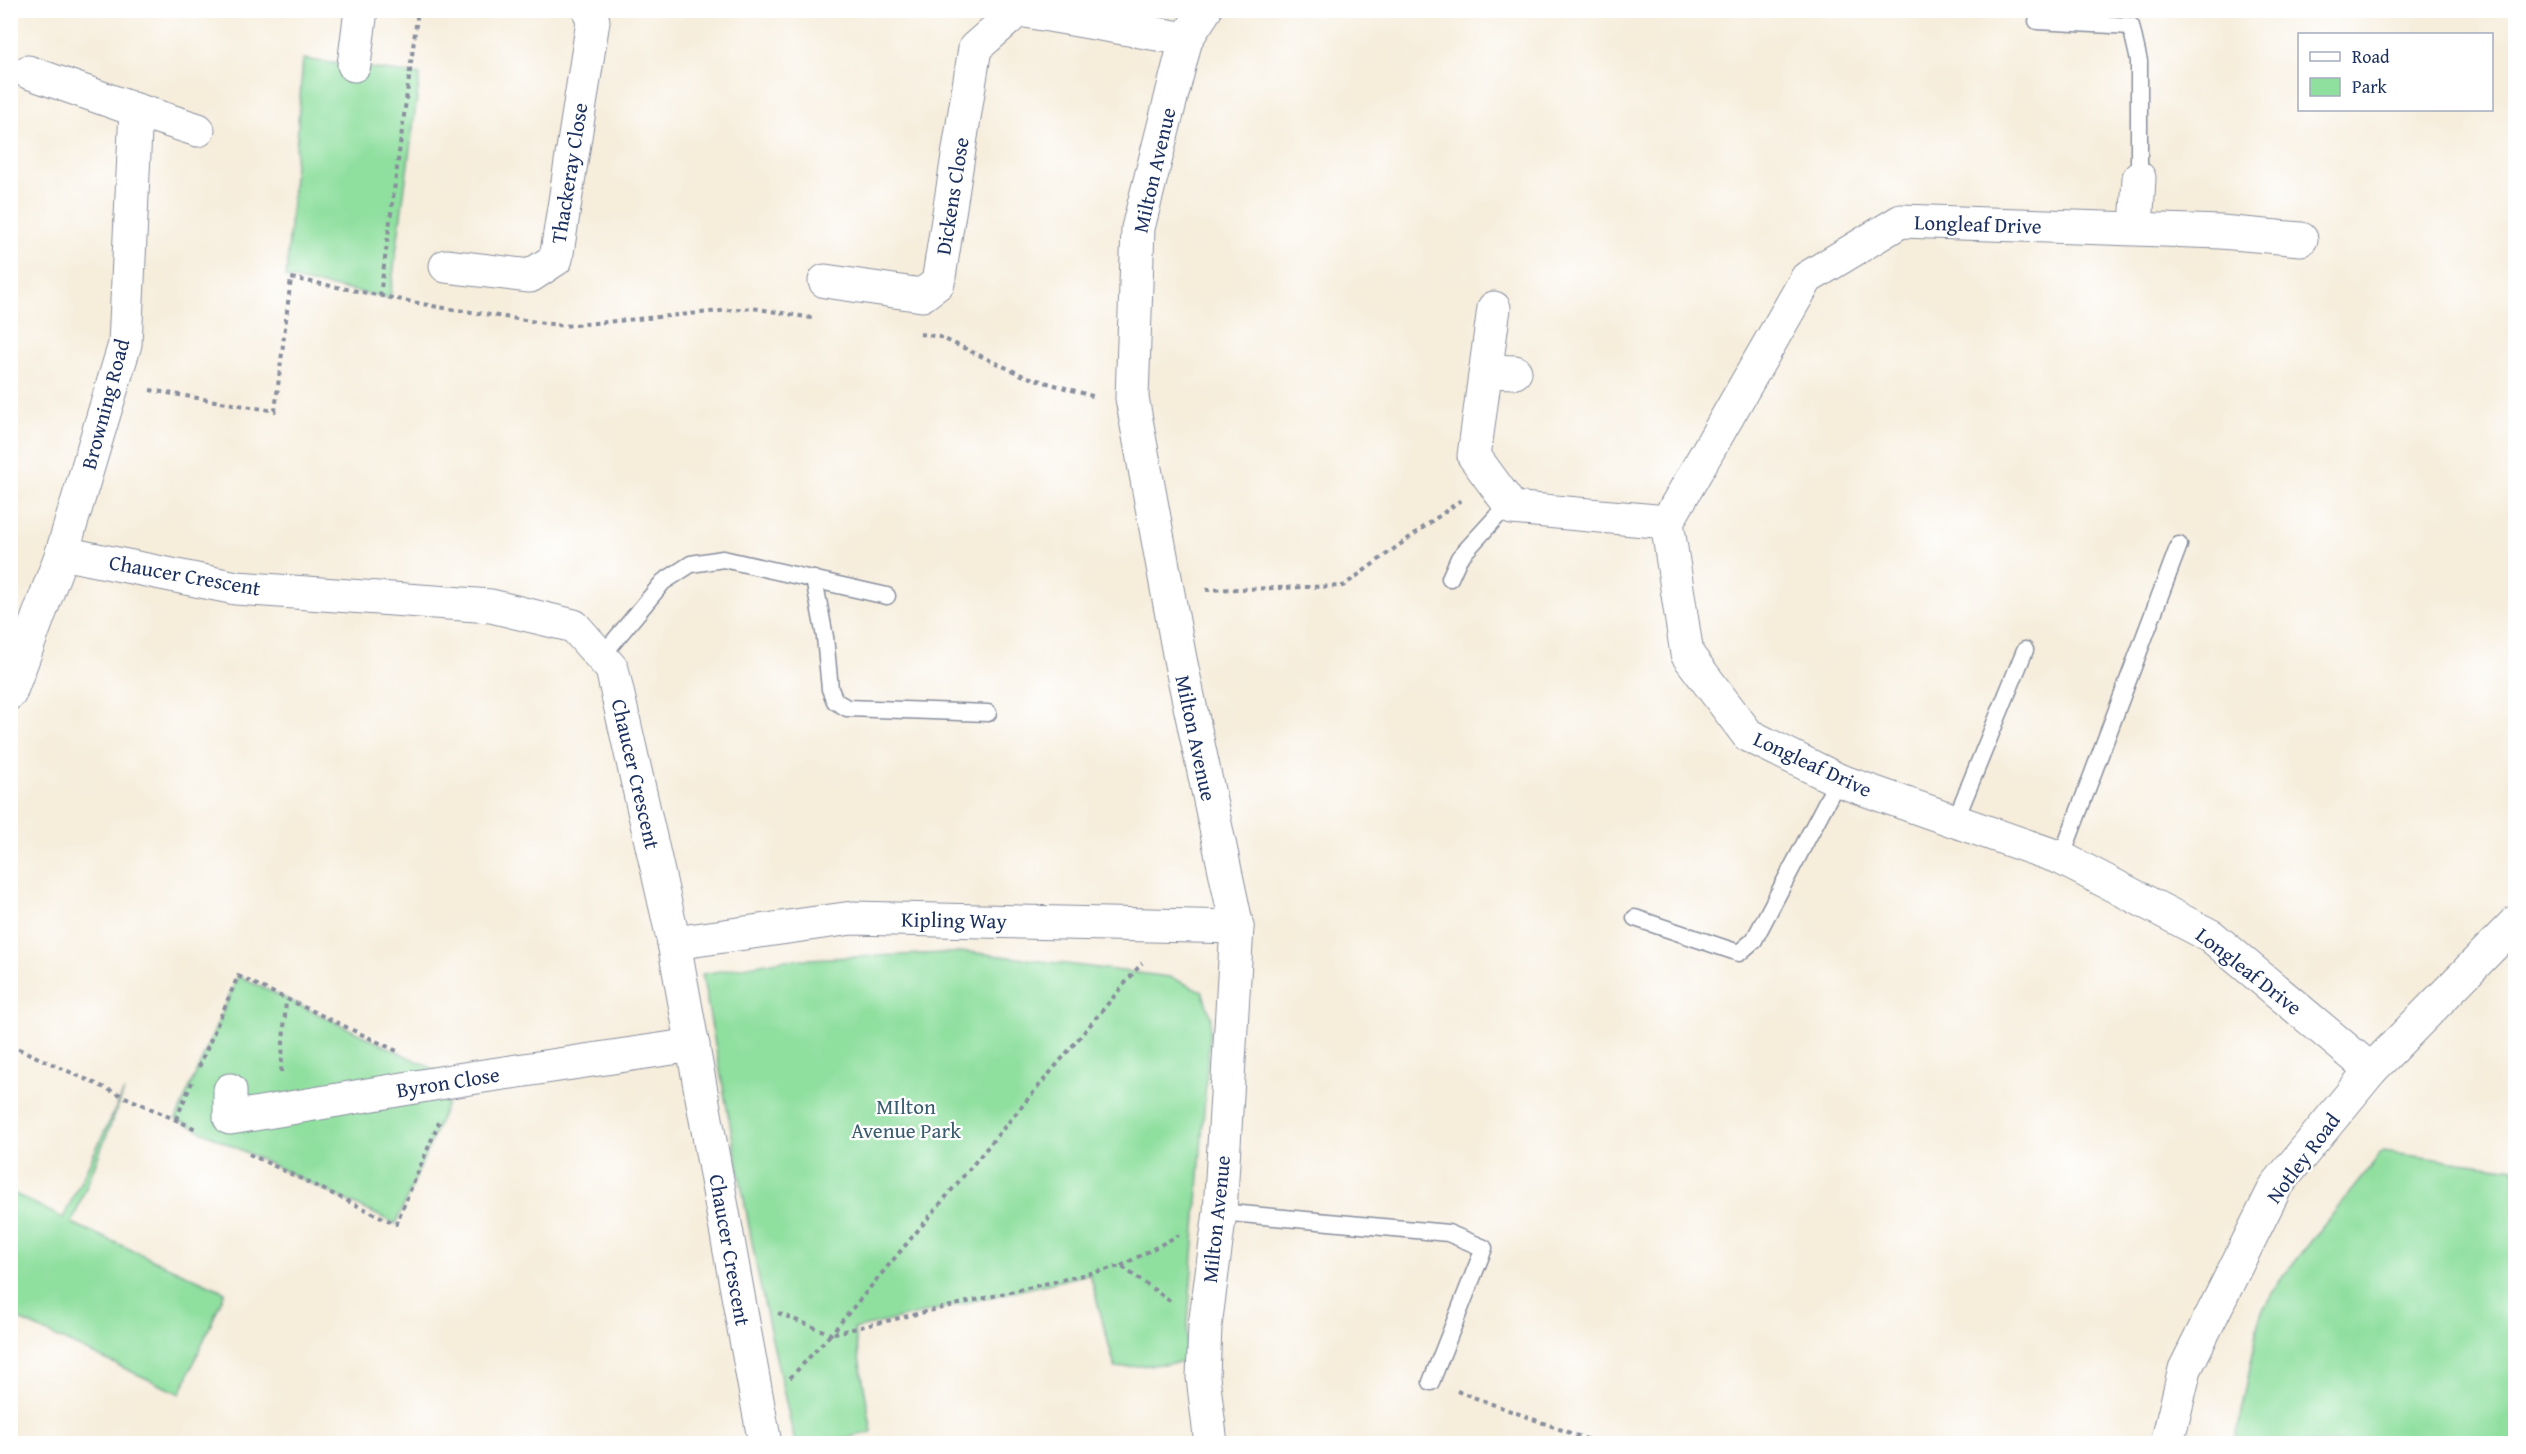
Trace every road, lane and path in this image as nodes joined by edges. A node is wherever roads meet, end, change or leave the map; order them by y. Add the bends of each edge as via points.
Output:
1 (360, 10) edge
2 (418, 10) edge
3 (589, 10) edge
4 (1019, 10) edge
5 (1205, 10) edge
6 (2037, 21) dead end
7 (1186, 39) junction
8 (354, 65) dead end
9 (28, 72) dead end
10 (136, 110) junction
11 (198, 130) dead end
12 (2139, 178) joint
13 (2136, 228) junction
14 (2301, 240) dead end
15 (446, 266) dead end
16 (825, 281) dead end
17 (380, 296) junction
18 (1494, 308) dead end
19 (819, 319) dead end
20 (918, 334) dead end
21 (113, 384) junction
22 (1132, 398) junction
23 (1500, 490) junction
24 (1668, 522) junction
25 (2179, 544) dead end
26 (62, 553) junction
27 (1450, 578) dead end
28 (814, 579) junction
29 (1167, 591) junction
30 (887, 596) dead end
31 (2025, 650) dead end
32 (601, 657) junction
33 (10, 693) edge
34 (988, 713) dead end
35 (1838, 780) junction
36 (1955, 821) junction
37 (2061, 858) junction
38 (1635, 918) dead end
39 (2516, 922) edge
40 (1174, 925) junction
41 (1237, 927) junction
42 (674, 943) junction
43 (286, 1000) junction
44 (693, 1045) junction
45 (404, 1055) dead end
46 (2371, 1070) junction
47 (231, 1090) dead end
48 (278, 1109) junction
49 (176, 1119) dead end
50 (1220, 1212) junction
51 (1121, 1266) junction
52 (738, 1298) junction
53 (1205, 1326) junction
54 (831, 1334) junction
55 (1431, 1382) joint
56 (759, 1411) junction
57 (765, 1443) edge
58 (1211, 1443) edge
59 (1600, 1443) edge
60 (2167, 1443) edge

1 - 8 street
2 - 17 path
3 - 15 street, Thackeray Close via 593,21 555,259 530,276
4 - 7 street, Dickens Close
4 - 16 street, Dickens Close via 975,48 938,283 922,295
5 - 7 street, Milton Avenue
6 - 12 lane via 2132,26 2139,61
7 - 22 street, Milton Avenue via 1137,228
9 - 10 street
10 - 11 street
10 - 21 street, Browning Road via 125,344
12 - 13 street
13 - 14 street, Longleaf Drive
13 - 24 street, Longleaf Drive via 1901,221 1808,278
17 - 19 path via 564,326 752,308
17 - 21 path via 291,278 275,411
18 - 23 street via 1501,371 1474,456
20 - 22 path via 940,337 1024,376 1107,400
21 - 26 street, Browning Road
22 - 29 street, Milton Avenue
23 - 24 street via 1512,508
23 - 27 lane
23 - 29 path via 1343,586
24 - 35 street, Longleaf Drive via 1687,654 1748,735
25 - 37 lane
26 - 32 street, Chaucer Crescent via 236,588 491,606 574,626
26 - 33 street, Browning Road
28 - 30 lane
28 - 32 lane via 723,559 691,564 663,582
28 - 34 lane via 830,689 836,702 847,708
29 - 41 street, Milton Avenue
31 - 36 lane
32 - 42 street, Chaucer Crescent via 612,669
35 - 36 street, Longleaf Drive
35 - 38 lane via 1754,940 1739,953
36 - 37 street, Longleaf Drive
37 - 46 street, Longleaf Drive via 2211,936
39 - 46 street, Notley Road
40 - 41 street, Kipling Way
40 - 42 street, Kipling Way via 852,918
40 - 54 path
41 - 50 street, Milton Avenue
42 - 44 street, Chaucer Crescent
43 - 45 path
43 - 48 path
43 - 49 path via 238,976
44 - 48 street, Byron Close
44 - 52 street, Chaucer Crescent
46 - 60 street, Notley Road via 2276,1186 2185,1369
47 - 48 street, Byron Close via 230,1118
50 - 51 path
50 - 53 street, Milton Avenue
50 - 55 lane via 1448,1233 1484,1248
51 - 53 path
51 - 54 path
52 - 54 path
52 - 56 street, Chaucer Crescent
53 - 58 street, Milton Avenue via 1203,1377
54 - 56 path
55 - 59 path
56 - 57 street, Chaucer Crescent

